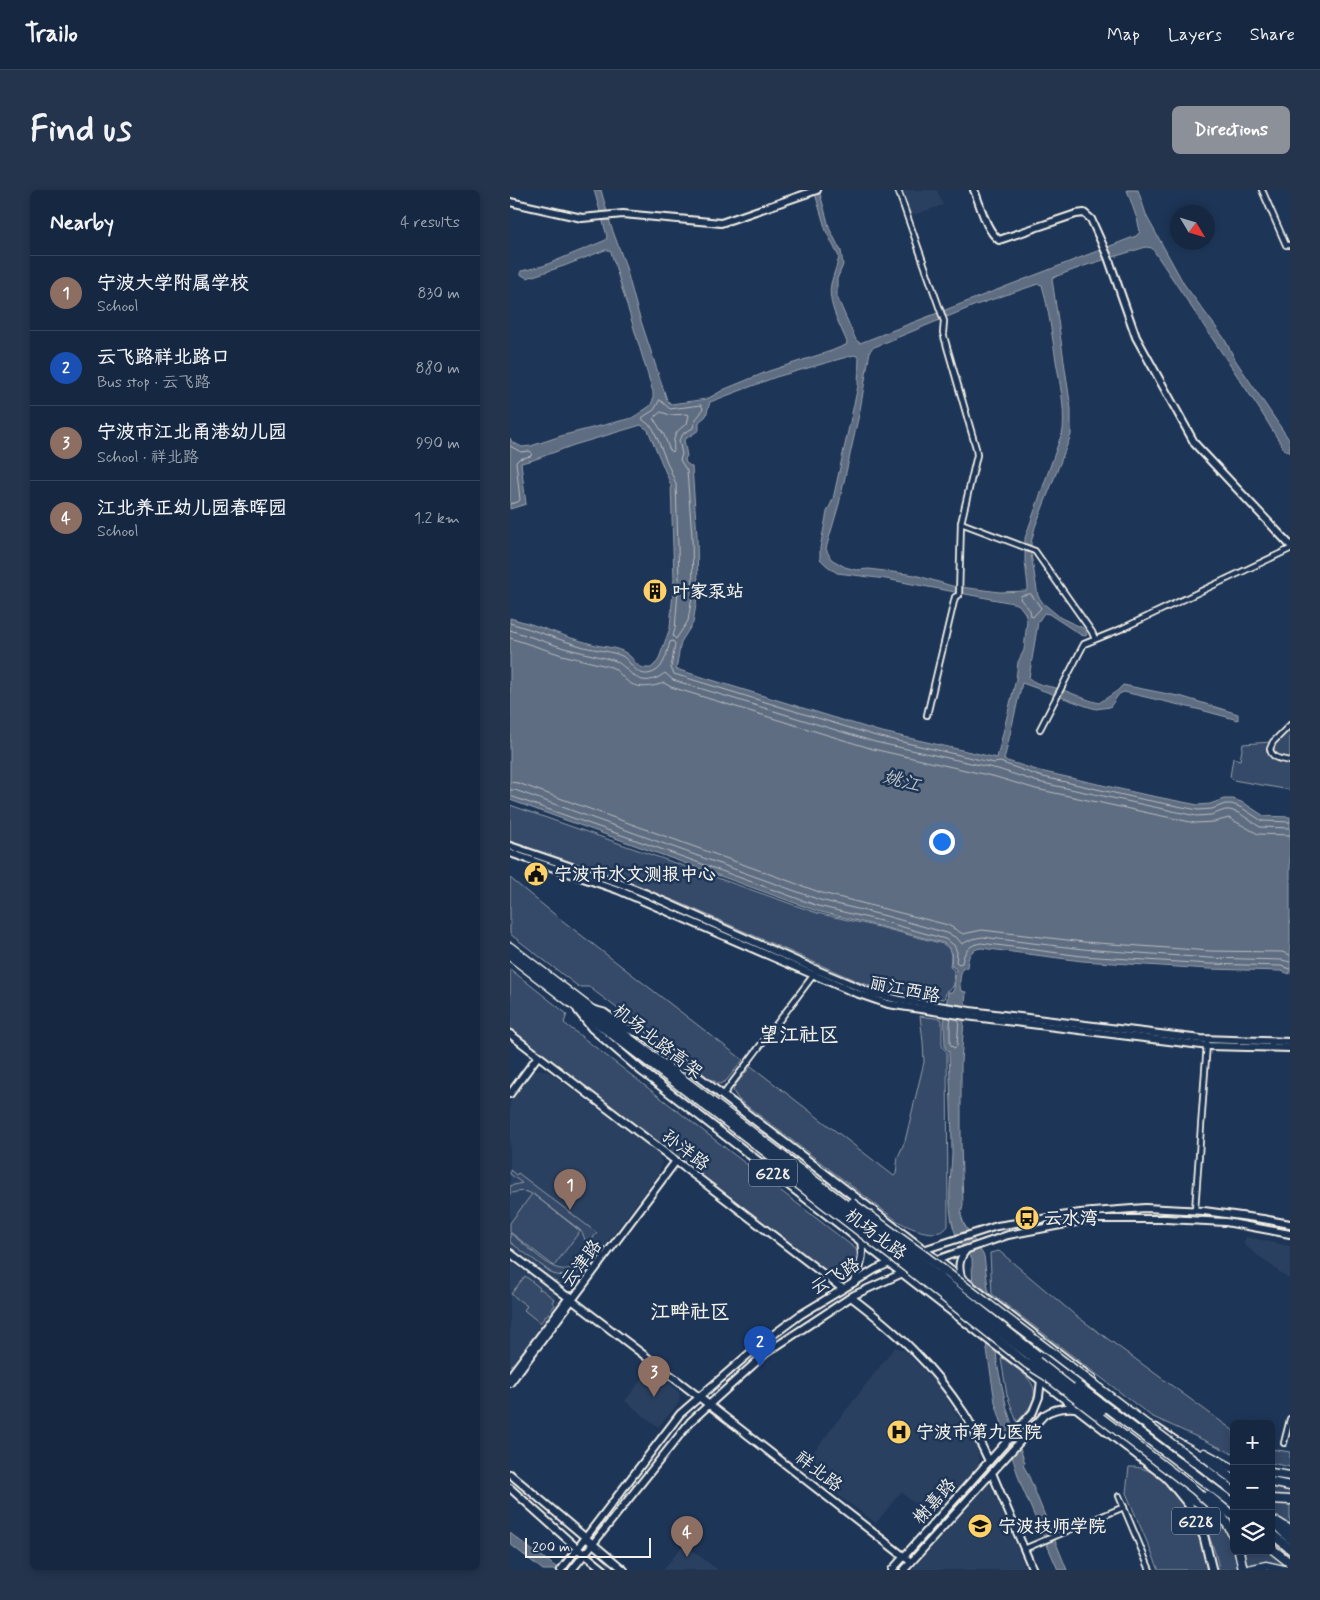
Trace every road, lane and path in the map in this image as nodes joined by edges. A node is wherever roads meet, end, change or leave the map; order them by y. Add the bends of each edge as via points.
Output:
1 (815, 190) edge
2 (898, 190) edge
3 (974, 190) edge
4 (1262, 190) edge
5 (510, 202) edge
6 (1290, 245) edge
7 (962, 523) junction
8 (1290, 547) edge
9 (1094, 639) junction
10 (927, 714) dead end
11 (1290, 725) edge
12 (1040, 729) dead end
13 (1290, 760) edge
14 (510, 846) edge
15 (510, 854) edge
16 (510, 947) edge
17 (510, 956) edge
18 (815, 973) junction
19 (575, 1006) junction
20 (593, 1010) junction
21 (510, 1034) edge
22 (1208, 1042) junction
23 (1290, 1042) edge
24 (1290, 1048) edge
25 (538, 1056) junction
26 (510, 1094) edge
27 (723, 1095) junction
28 (675, 1160) junction
29 (784, 1166) junction
30 (1195, 1210) junction
31 (1290, 1224) edge
32 (1290, 1234) edge
33 (861, 1241) junction
34 (925, 1249) junction
35 (967, 1249) junction
36 (510, 1255) edge
37 (938, 1259) junction
38 (890, 1264) junction
39 (903, 1273) junction
40 (961, 1277) junction
41 (853, 1283) junction
42 (843, 1289) junction
43 (851, 1297) junction
44 (569, 1300) junction
45 (510, 1376) edge
46 (1041, 1380) junction
47 (510, 1383) edge
48 (698, 1398) junction
49 (707, 1404) junction
50 (1076, 1408) junction
51 (1290, 1419) edge
52 (1177, 1442) junction
53 (1284, 1443) dead end
54 (1202, 1452) junction
55 (989, 1461) junction
56 (1230, 1462) edge
57 (1230, 1467) edge
58 (1206, 1470) junction
59 (992, 1472) junction
60 (510, 1474) edge
61 (1275, 1474) edge
62 (1290, 1476) edge
63 (1230, 1477) edge
64 (1167, 1478) junction
65 (1275, 1483) edge
66 (1230, 1485) edge
67 (1290, 1486) edge
68 (510, 1488) edge
69 (1230, 1489) edge
70 (1119, 1496) dead end
71 (1275, 1499) edge
72 (1290, 1500) edge
73 (1230, 1501) edge
74 (1124, 1507) junction
75 (1230, 1514) edge
76 (1275, 1521) edge
77 (1230, 1522) edge
78 (1275, 1523) edge
79 (1230, 1530) edge
80 (1290, 1530) edge
81 (1275, 1536) edge
82 (586, 1539) junction
83 (1290, 1539) edge
84 (592, 1544) junction
85 (1024, 1548) junction
86 (578, 1549) junction
87 (1290, 1549) edge
88 (1275, 1551) edge
89 (584, 1554) junction
90 (1240, 1555) edge
91 (904, 1556) junction
92 (1287, 1560) edge
93 (911, 1562) junction
94 (561, 1570) edge
95 (573, 1570) edge
96 (604, 1570) edge
97 (624, 1570) edge
98 (892, 1570) edge
99 (904, 1570) edge
100 (1033, 1570) edge
101 (1150, 1570) edge
102 (1212, 1570) edge
103 (1243, 1570) edge
104 (1248, 1570) edge
105 (1284, 1570) edge

1 - 5 main road via 721,223 623,214 582,218
2 - 7 street via 944,321 943,333 976,448
3 - 8 main road via 990,229 999,240 1076,214 1084,213 1091,219 1136,337 1195,444
4 - 6 street via 1286,245
7 - 9 street via 1035,551
7 - 10 street via 959,595 955,598
8 - 9 street
9 - 12 street via 1083,645
11 - 13 street via 1270,749 1277,758
14 - 18 main road, 丽江西路 via 647,894
15 - 18 main road, 丽江西路 via 618,890
16 - 20 highway, 机场北路高架 / G228
17 - 19 highway, 机场北路高架 / G228
18 - 22 main road, 丽江西路 via 853,992 888,1004
18 - 27 street
19 - 29 highway, 机场北路高架 / G228
19 - 33 main road, 机场北路 / G228 via 592,1028 643,1072
20 - 27 main road, 机场北路 / G228 via 644,1035
20 - 29 highway, 机场北路高架 / G228
21 - 25 main road, 孙洋路
22 - 23 main road
22 - 24 main road, 丽江西路
22 - 30 street
25 - 26 main road
25 - 28 main road, 孙洋路
27 - 34 main road, 机场北路 / G228
28 - 42 main road, 孙洋路
28 - 44 main road, 云津路
29 - 58 highway, bridge via 816,1177
29 - 73 highway, 机场北路, bridge
29 - 75 highway, 机场北路, bridge
29 - 79 highway, bridge via 1026,1363 1195,1490 1219,1512
30 - 31 main road, 云飞路
30 - 34 main road, 云飞路 via 1145,1208 1080,1213 997,1226
32 - 35 main road, 云飞路 via 1226,1222 1092,1220 1008,1236
33 - 38 main road, 机场北路 / G228
33 - 41 main road via 861,1265
34 - 37 main road, 机场北路 / G228
34 - 38 main road, 云飞路
35 - 37 main road, 云飞路
35 - 40 main road via 958,1268
36 - 44 main road, 祥北路
37 - 39 main road, 云飞路
37 - 40 main road, 机场北路 / G228
38 - 39 main road, 机场北路 / G228
38 - 41 main road, 云飞路
39 - 43 main road, 云飞路
39 - 46 main road, 机场北路 / G228
40 - 52 main road, 机场北路 / G228
41 - 42 main road, 云飞路
42 - 48 main road, 云飞路 via 758,1346
43 - 49 main road, 云飞路 via 766,1352
43 - 55 main road via 909,1344 940,1379 966,1414
44 - 45 main road, 云津路
44 - 47 main road, 云津路
44 - 48 main road, 祥北路
46 - 50 main road, 机场北路 / G228
46 - 55 main road, 榭嘉路 via 1033,1412
48 - 49 main road, 祥北路
48 - 82 main road, 云飞路 via 680,1414
49 - 84 main road, 云飞路
49 - 91 main road, 祥北路
50 - 59 main road, 榭嘉路 via 1062,1407 1044,1415
50 - 64 main road, 机场北路 / G228
51 - 53 street
52 - 54 highway, G228
52 - 63 highway
54 - 56 highway, G228
54 - 57 highway, G228
55 - 91 main road, 榭嘉路
58 - 66 highway
58 - 69 highway
59 - 85 main road
59 - 93 main road, 榭嘉路
60 - 82 main road
61 - 62 highway
64 - 77 highway
64 - 102 main road, G228 via 1189,1505 1204,1537
65 - 67 highway
68 - 86 main road
70 - 74 street
71 - 72 highway
74 - 85 street
74 - 101 street
76 - 80 highway
78 - 83 highway
81 - 87 highway
82 - 84 main road
82 - 86 main road, 云飞路
84 - 89 main road, 云飞路
84 - 97 main road
85 - 100 main road
86 - 89 main road
86 - 94 main road, 云飞路
88 - 92 highway
89 - 95 main road, 云飞路
89 - 96 main road
90 - 103 highway
91 - 93 main road, 祥北路
91 - 98 main road, 榭嘉路
93 - 99 main road, 榭嘉路
104 - 105 highway via 1266,1566

